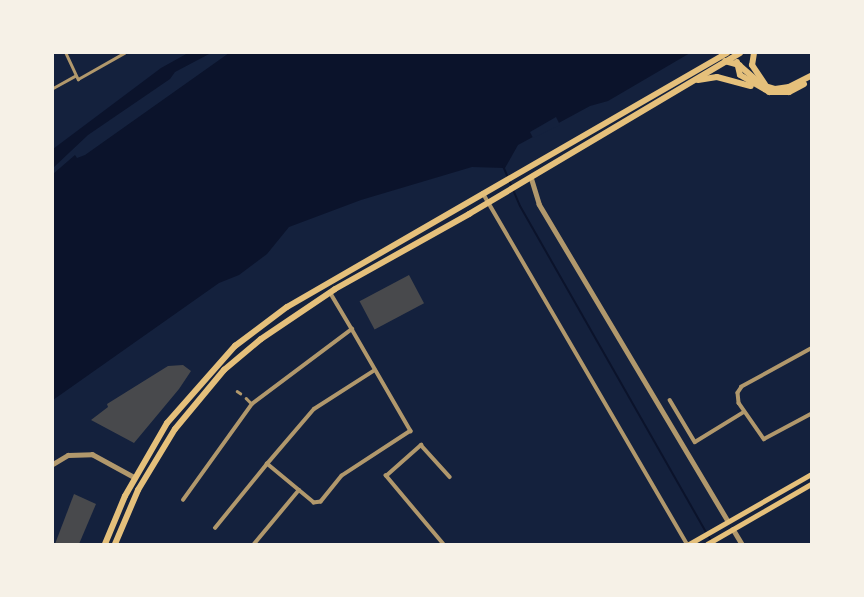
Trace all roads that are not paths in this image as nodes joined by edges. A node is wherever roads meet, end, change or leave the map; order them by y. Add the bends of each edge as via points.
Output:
1 (66, 53) edge
2 (124, 53) edge
3 (727, 53) edge
4 (740, 53) edge
5 (754, 53) edge
6 (726, 61) junction
7 (737, 63) junction
8 (707, 65) junction
9 (75, 76) junction
10 (811, 76) edge
11 (811, 80) edge
12 (689, 83) junction
13 (767, 87) junction
14 (53, 88) edge
15 (758, 88) junction
16 (531, 177) junction
17 (482, 192) junction
18 (491, 200) junction
19 (330, 292) junction
20 (352, 329) junction
21 (811, 348) edge
22 (376, 370) junction
23 (237, 391) dead end
24 (240, 394) dead end
25 (246, 398) dead end
26 (670, 400) dead end
27 (252, 404) junction
28 (744, 412) junction
29 (811, 414) edge
30 (53, 464) edge
31 (267, 464) junction
32 (811, 474) edge
33 (134, 477) junction
34 (450, 477) dead end
35 (811, 484) edge
36 (299, 490) junction
37 (182, 500) dead end
38 (728, 522) junction
39 (215, 528) dead end
40 (733, 529) junction
41 (105, 544) edge
42 (115, 544) edge
43 (254, 544) edge
44 (443, 544) edge
45 (688, 544) edge
46 (707, 544) edge
47 (742, 544) edge

1 - 9 street
2 - 9 street via 78,79
3 - 8 main road
4 - 6 main road
4 - 7 main road
5 - 13 main road via 754,71
6 - 7 main road
6 - 8 main road
6 - 12 main road
7 - 13 main road
7 - 15 main road via 740,75
8 - 17 main road
9 - 14 street
10 - 13 main road via 790,87
11 - 15 main road via 779,94
12 - 15 main road via 717,77
12 - 16 main road
16 - 18 main road
16 - 38 street via 539,204
17 - 18 street
17 - 33 main road via 287,307 235,346 167,423
18 - 19 main road
18 - 45 street
19 - 20 street
19 - 42 main road via 242,354 203,394 146,474
20 - 22 street
20 - 27 street
21 - 28 street via 742,387 739,403
22 - 31 street via 314,409
22 - 36 street via 410,434 342,476 321,502 314,503
23 - 24 street
25 - 27 street
26 - 28 street via 695,442
27 - 37 street
28 - 29 street via 764,439
30 - 33 street via 68,455 92,454
31 - 36 street
31 - 39 street
32 - 38 main road
33 - 41 main road
34 - 44 street via 421,445 386,476
35 - 40 main road
36 - 43 street
38 - 45 main road
40 - 46 main road
40 - 47 street

